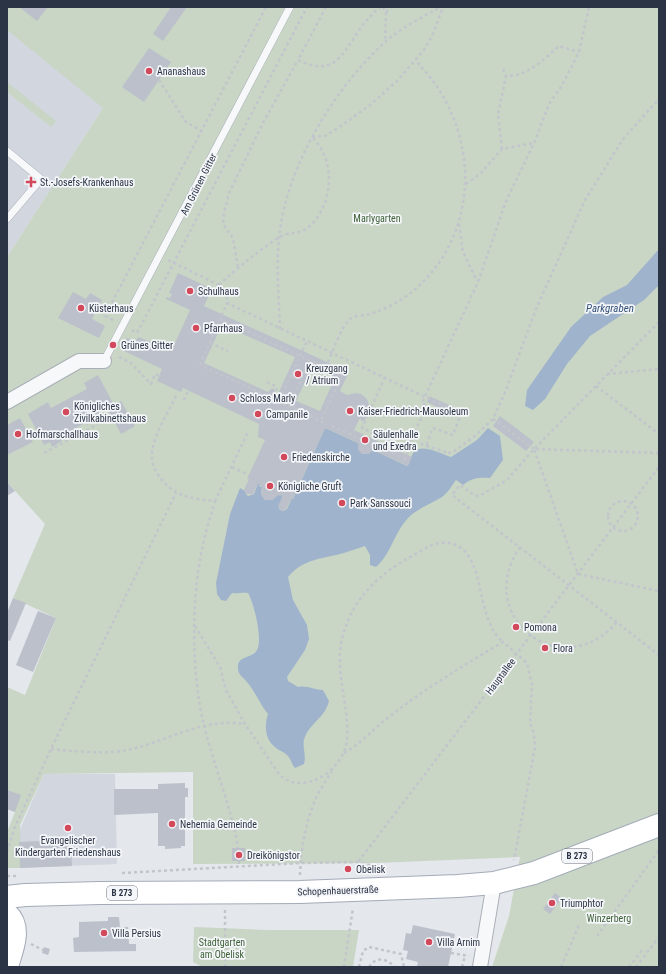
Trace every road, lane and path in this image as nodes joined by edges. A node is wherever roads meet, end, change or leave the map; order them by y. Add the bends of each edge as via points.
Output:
1 (266, 7) edge
2 (290, 7) edge
3 (307, 7) edge
4 (326, 7) edge
5 (380, 7) edge
6 (383, 7) edge
7 (391, 7) edge
8 (442, 7) edge
9 (589, 7) edge
10 (386, 12) junction
11 (385, 42) junction
12 (579, 52) junction
13 (298, 60) junction
14 (416, 61) junction
15 (503, 69) dead end
16 (506, 76) junction
17 (159, 80) dead end
18 (659, 99) edge
19 (202, 131) junction
20 (312, 137) junction
21 (534, 143) junction
22 (502, 149) junction
23 (7, 151) edge
24 (466, 184) junction
25 (7, 219) edge
26 (459, 222) junction
27 (279, 238) junction
28 (160, 256) junction
29 (173, 263) junction
30 (238, 267) junction
31 (478, 282) junction
32 (219, 285) junction
33 (227, 303) junction
34 (220, 319) junction
35 (659, 322) edge
36 (123, 326) junction
37 (280, 329) junction
38 (307, 340) junction
39 (210, 343) junction
40 (228, 351) dead end
41 (333, 352) junction
42 (300, 356) junction
43 (310, 360) junction
44 (104, 361) joint
45 (328, 362) dead end
46 (131, 363) dead end
47 (200, 365) dead end
48 (204, 367) dead end
49 (659, 369) edge
50 (607, 374) junction
51 (159, 376) dead end
52 (384, 377) junction
53 (267, 382) dead end
54 (596, 386) junction
55 (188, 391) dead end
56 (278, 395) dead end
57 (176, 396) dead end
58 (424, 397) junction
59 (184, 400) dead end
60 (7, 402) edge
61 (283, 403) dead end
62 (289, 406) junction
63 (493, 419) junction
64 (321, 421) junction
65 (98, 424) dead end
66 (328, 424) dead end
67 (332, 426) dead end
68 (248, 432) dead end
69 (374, 434) junction
70 (659, 434) edge
71 (372, 438) dead end
72 (426, 446) junction
73 (408, 449) junction
74 (534, 449) junction
75 (44, 453) dead end
76 (659, 453) edge
77 (232, 467) junction
78 (659, 467) edge
79 (249, 475) dead end
80 (176, 493) junction
81 (215, 501) junction
82 (632, 503) junction
83 (613, 527) junction
84 (520, 547) junction
85 (578, 574) junction
86 (569, 585) junction
87 (659, 591) edge
88 (617, 622) junction
89 (195, 626) junction
90 (530, 636) junction
91 (503, 642) junction
92 (517, 654) junction
93 (659, 654) edge
94 (245, 724) junction
95 (204, 726) junction
96 (51, 749) junction
97 (344, 753) junction
98 (332, 770) junction
99 (659, 825) edge
100 (238, 848) dead end
101 (659, 850) edge
102 (7, 852) edge
103 (239, 861) dead end
104 (358, 862) junction
105 (521, 862) dead end
106 (301, 863) junction
107 (239, 866) junction
108 (388, 869) dead end
109 (115, 873) dead end
110 (7, 876) edge
111 (22, 876) dead end
112 (494, 883) junction
113 (300, 892) junction
114 (224, 893) junction
115 (7, 897) edge
116 (354, 898) junction
117 (7, 914) edge
118 (580, 923) dead end
119 (597, 936) dead end
120 (659, 937) edge
121 (31, 944) dead end
122 (643, 948) dead end
123 (43, 950) dead end
124 (451, 953) dead end
125 (631, 964) junction
126 (7, 966) edge
127 (225, 967) edge
128 (344, 967) edge
129 (359, 967) edge
130 (369, 967) edge
131 (395, 967) edge
132 (404, 967) edge
133 (462, 967) edge
134 (480, 967) edge
135 (561, 967) edge
136 (629, 967) edge
137 (636, 967) edge

1 - 19 path
2 - 28 lane, Am Grünen Gitter
3 - 29 path
4 - 13 path
5 - 13 path via 369,16 344,54 334,63 316,67
6 - 10 path
7 - 10 path
8 - 11 path via 418,19
8 - 14 path via 432,36
9 - 12 path
10 - 11 path
11 - 20 path via 337,96
12 - 16 path via 559,46 537,65 518,76
12 - 21 path via 561,88 549,104
13 - 30 path via 264,121 225,204 223,224 233,238
14 - 20 path via 370,105 325,136
14 - 24 path via 442,94 455,120 464,154
15 - 16 path
16 - 22 path via 498,114
17 - 19 path via 186,122
18 - 63 path via 623,139 585,200 536,309
19 - 36 path via 105,316
20 - 27 path via 294,178
20 - 27 path via 324,155 329,178 328,194 321,212 308,228 299,233 289,232
21 - 22 path
21 - 31 path via 506,201
22 - 24 path via 480,174
23 - 25 lane via 41,179
24 - 26 path
26 - 31 path via 463,252
26 - 41 path via 441,259 422,282 390,306 350,319 344,325
27 - 30 path
27 - 37 path
28 - 29 path
28 - 36 lane, Am Grünen Gitter
29 - 32 path
29 - 36 path via 137,333
30 - 32 path
31 - 58 path
32 - 33 path via 227,292
33 - 34 path
33 - 37 path
34 - 39 path
34 - 42 path
35 - 50 path
36 - 44 lane, Am Grünen Gitter
37 - 38 path
38 - 41 path
38 - 42 path
39 - 40 path
39 - 47 path
41 - 45 path
41 - 52 path
42 - 43 path
42 - 48 path via 279,401
43 - 62 path
43 - 64 path via 342,375
44 - 60 street via 79,361
46 - 51 path via 151,384 155,374
49 - 50 path
50 - 54 path
52 - 58 path
52 - 69 path via 362,428
53 - 56 path via 276,387
54 - 70 path
54 - 74 path
55 - 59 path
57 - 80 path via 155,439 152,459 160,479
58 - 72 path via 460,414 453,435 433,428
58 - 73 path via 422,403 427,406
61 - 62 path
62 - 64 path
63 - 72 path via 453,452 448,453
63 - 74 path
64 - 66 path
65 - 75 path
67 - 73 path via 405,459
68 - 77 path
69 - 71 path
69 - 73 path
72 - 73 path via 421,444
74 - 76 path
74 - 84 path via 498,486 479,496 460,485 452,495
74 - 85 path
77 - 79 path
77 - 81 path
78 - 82 path, Hauptallee
80 - 81 path via 190,499
80 - 96 path
81 - 89 path via 203,546
82 - 83 path, Hauptallee
82 - 83 path via 617,502 610,509 608,519
82 - 83 path via 638,511 635,525 622,531
83 - 85 path, Hauptallee
84 - 86 path
84 - 90 path via 508,569 506,594 514,618
85 - 86 path, Hauptallee
85 - 87 path
86 - 88 path
86 - 90 path, Hauptallee
88 - 90 path via 600,639 577,647 552,646
88 - 93 path
89 - 94 path via 220,667 226,690
89 - 95 path via 197,693
90 - 92 path, Hauptallee
91 - 92 path
91 - 97 path via 389,716 356,746
91 - 97 path via 496,636 488,621 474,566 465,551 445,542 431,544 394,566 361,596 343,635 339,655 346,710 347,742
92 - 104 path, Hauptallee
92 - 105 path via 527,663 531,675 533,691 530,723 535,747 514,864
94 - 95 path via 225,722
94 - 98 path via 285,780 304,784
95 - 96 path via 122,752
95 - 100 path via 232,814
96 - 102 path via 14,829
97 - 98 path
98 - 106 path via 314,803 303,840
99 - 112 main road, Schopenhauerstraße / B 273 via 534,873
101 - 119 path
103 - 107 path
104 - 106 path
104 - 108 path
104 - 116 path
106 - 107 path
106 - 113 path
107 - 109 path
110 - 111 path
112 - 116 main road, Schopenhauerstraße / B 273
112 - 134 street
113 - 114 main road, Schopenhauerstraße / B 273
113 - 116 main road, Schopenhauerstraße / B 273
114 - 115 main road, Schopenhauerstraße / B 273 via 100,893
114 - 127 path
116 - 128 path
117 - 126 main road via 14,923 15,931
118 - 135 path
120 - 137 path
121 - 123 path
122 - 125 path
124 - 133 path via 465,956
125 - 136 path
125 - 137 path
129 - 132 path via 363,951 369,947 401,954
130 - 131 path via 372,962 379,959 388,960

